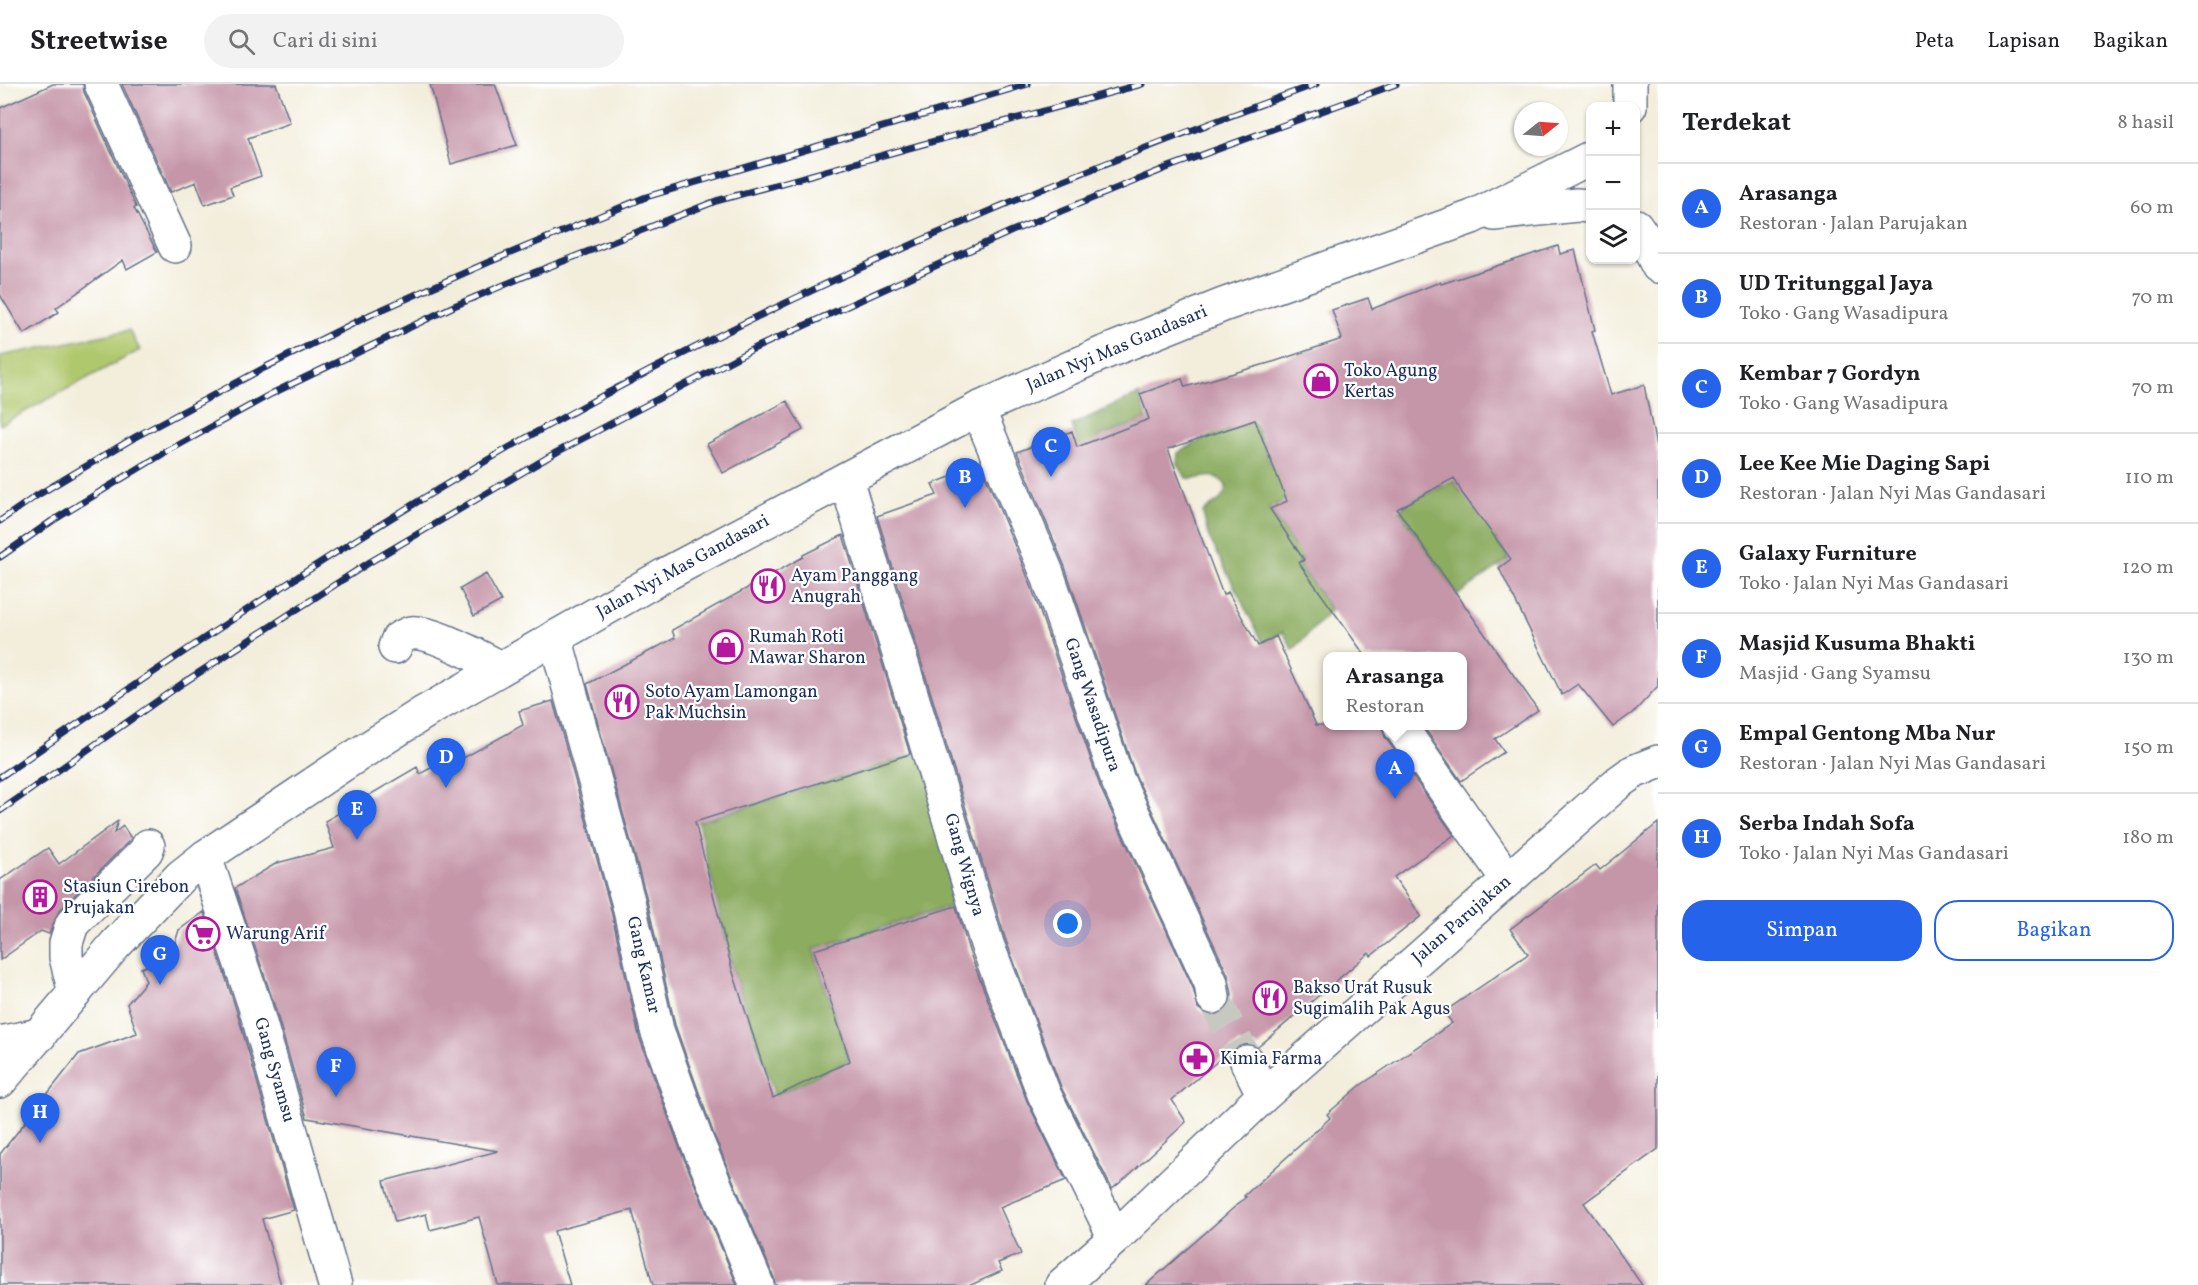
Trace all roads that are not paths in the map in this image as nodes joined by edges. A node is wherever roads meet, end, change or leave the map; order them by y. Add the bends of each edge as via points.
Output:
1 (101, 84) edge
2 (1630, 84) edge
3 (1630, 102) edge
4 (1586, 160) edge
5 (1586, 206) edge
6 (1472, 217) junction
7 (1640, 232) edge
8 (175, 246) dead end
9 (1658, 266) edge
10 (978, 409) junction
11 (846, 478) junction
12 (555, 637) junction
13 (394, 647) dead end
14 (501, 668) junction
15 (1403, 730) edge
16 (1658, 762) edge
17 (147, 846) dead end
18 (205, 857) junction
19 (1508, 880) junction
20 (75, 993) junction
21 (1214, 998) tunnel mouth
22 (40, 1035) junction
23 (0, 1043) edge
24 (1246, 1062) tunnel mouth
25 (0, 1081) edge
26 (1264, 1095) junction
27 (1115, 1238) junction
28 (335, 1285) edge
29 (757, 1285) edge
30 (1062, 1285) edge

1 - 8 street
2 - 3 street
4 - 6 street, Jalan Nyi Mas Gandasari
5 - 6 street, Jalan Nyi Mas Gandasari
6 - 10 street, Jalan Nyi Mas Gandasari via 1223,305
7 - 9 street
10 - 11 street, Jalan Nyi Mas Gandasari
10 - 21 street, Gang Wasadipura via 1047,573 1118,782 1211,983
11 - 12 street, Jalan Nyi Mas Gandasari
11 - 27 street, Gang Wignya via 1005,996 1044,1095
12 - 14 street, Jalan Nyi Mas Gandasari
12 - 29 street, Gang Kamar via 628,901 657,1030 697,1142
13 - 14 street via 398,639 412,633 422,634
14 - 18 street, Jalan Nyi Mas Gandasari via 425,712
15 - 19 street
16 - 19 street, Jalan Parujakan via 1619,782
17 - 20 street via 72,924 66,957
18 - 20 street, Jalan Nyi Mas Gandasari via 181,876 115,945
18 - 28 street, Gang Syamsu via 255,1006
19 - 26 street, Jalan Parujakan
20 - 22 street, Jalan Nyi Mas Gandasari
22 - 23 street
22 - 25 street, Jalan Nyi Mas Gandasari
24 - 26 street
26 - 27 street, Jalan Parujakan
27 - 30 street, Jalan Parujakan

